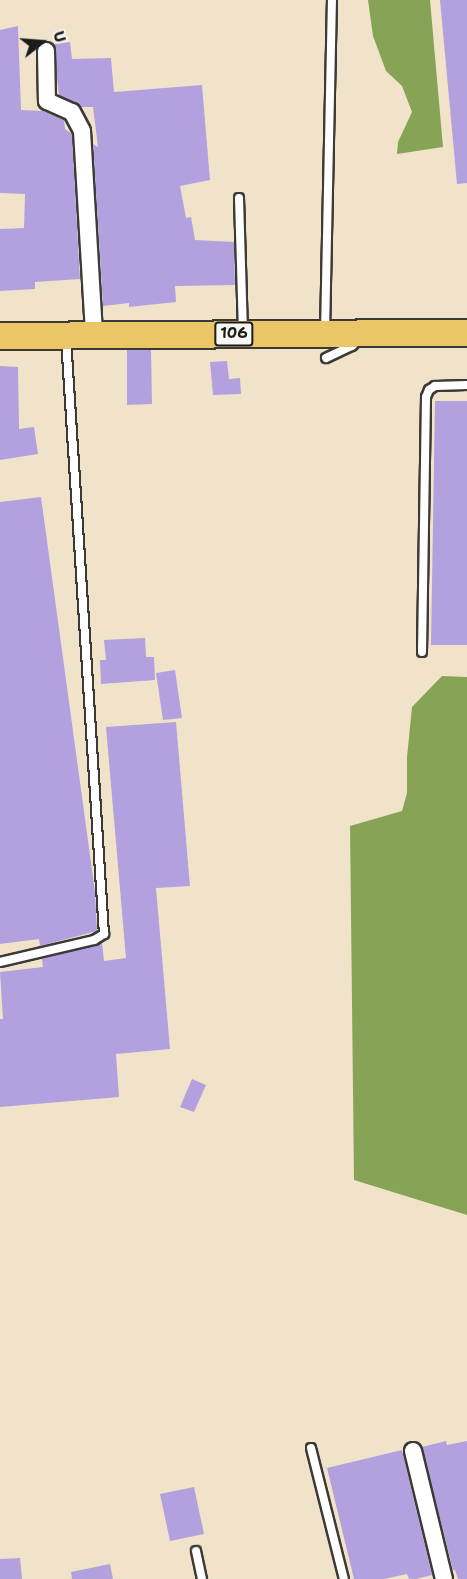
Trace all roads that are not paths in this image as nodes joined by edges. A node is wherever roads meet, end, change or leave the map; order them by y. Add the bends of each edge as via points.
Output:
1 (332, 0) edge
2 (46, 51) dead end
3 (239, 198) dead end
4 (325, 333) junction
5 (364, 333) junction
6 (467, 333) edge
7 (243, 334) junction
8 (0, 336) edge
9 (66, 336) junction
10 (94, 336) junction
11 (326, 358) dead end
12 (467, 385) edge
13 (422, 651) dead end
14 (0, 962) edge
15 (311, 1448) dead end
16 (413, 1451) dead end
17 (196, 1551) dead end
18 (202, 1579) edge
19 (344, 1579) edge
20 (444, 1579) edge

1 - 4 lane
2 - 10 street via 47,101 72,112 81,131
3 - 7 lane
4 - 5 main road, 106
4 - 7 main road, 106
5 - 6 main road, 106
5 - 11 lane via 352,346
7 - 10 main road, 106
8 - 9 main road, 106
9 - 10 main road, 106
9 - 14 lane via 104,934 94,940
12 - 13 lane via 435,386 426,397
15 - 19 lane
16 - 20 street
17 - 18 lane

